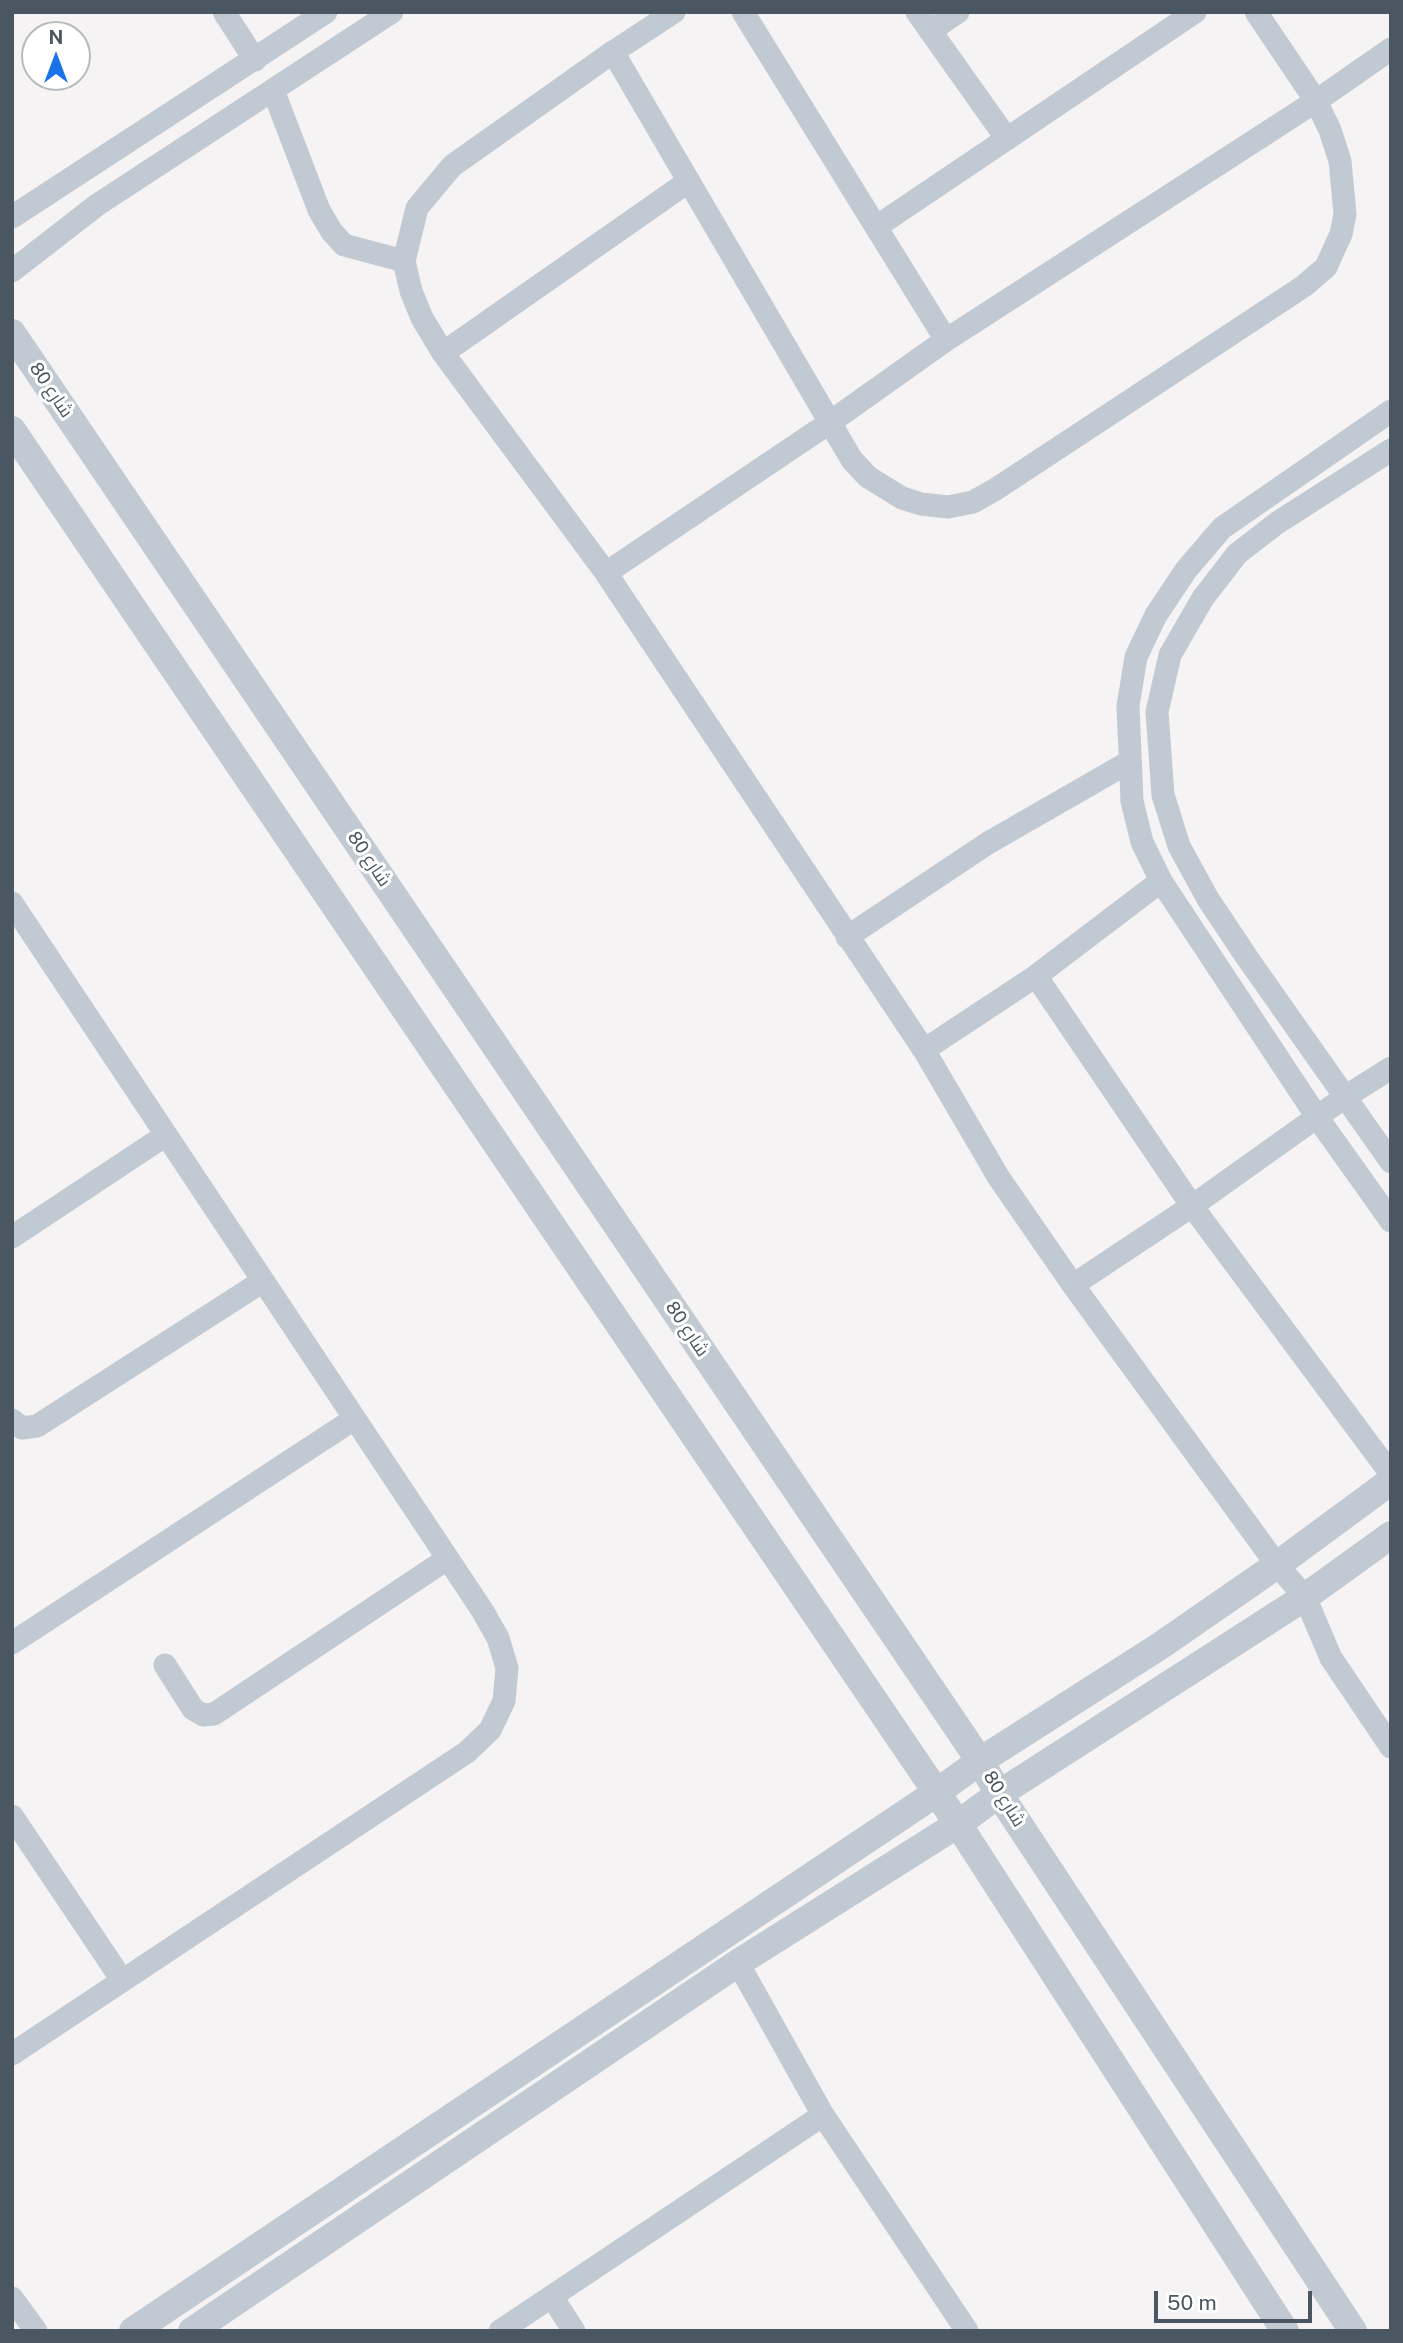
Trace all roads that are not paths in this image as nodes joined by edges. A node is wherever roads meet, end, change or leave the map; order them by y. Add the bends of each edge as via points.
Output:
1 (224, 12) edge
2 (326, 12) edge
3 (392, 12) edge
4 (674, 12) edge
5 (743, 12) edge
6 (958, 12) edge
7 (1195, 12) edge
8 (1256, 12) edge
9 (923, 21) edge
10 (1391, 49) edge
11 (613, 52) junction
12 (255, 60) junction
13 (273, 90) junction
14 (1316, 101) junction
15 (1007, 139) junction
16 (689, 181) junction
17 (12, 216) edge
18 (876, 227) junction
19 (404, 261) junction
20 (12, 271) edge
21 (12, 333) edge
22 (946, 340) junction
23 (443, 353) junction
24 (1391, 411) edge
25 (829, 423) junction
26 (12, 430) edge
27 (1391, 450) edge
28 (606, 573) junction
29 (1129, 762) junction
30 (1161, 881) junction
31 (12, 902) edge
32 (847, 937) junction
33 (1036, 976) junction
34 (924, 1050) junction
35 (1391, 1068) edge
36 (1345, 1097) junction
37 (1317, 1117) junction
38 (166, 1135) junction
39 (1391, 1162) edge
40 (1192, 1206) junction
41 (1391, 1221) edge
42 (12, 1237) edge
43 (262, 1281) junction
44 (1073, 1285) junction
45 (354, 1419) junction
46 (12, 1420) edge
47 (1391, 1474) edge
48 (1391, 1481) edge
49 (1391, 1535) edge
50 (447, 1559) junction
51 (1277, 1565) junction
52 (1305, 1597) junction
53 (12, 1643) edge
54 (165, 1665) dead end
55 (1391, 1747) edge
56 (980, 1761) junction
57 (936, 1793) junction
58 (999, 1794) junction
59 (12, 1816) edge
60 (958, 1824) junction
61 (20, 1844) edge
62 (738, 1963) junction
63 (122, 1980) junction
64 (12, 2054) edge
65 (823, 2115) junction
66 (552, 2297) junction
67 (12, 2298) edge
68 (36, 2331) edge
69 (132, 2331) edge
70 (191, 2331) edge
71 (500, 2331) edge
72 (574, 2331) edge
73 (967, 2331) edge
74 (1285, 2331) edge
75 (1353, 2331) edge

1 - 12 street
2 - 12 street
3 - 13 street
4 - 11 street
5 - 18 street
6 - 9 street
7 - 15 street
8 - 14 street
9 - 15 street
10 - 14 street
11 - 16 street
11 - 19 street via 452,166 417,208
12 - 17 street
13 - 19 street via 319,210 332,232 344,245
13 - 20 street via 97,205
14 - 22 street
14 - 25 street via 1337,151 1344,194 1341,234 1330,260 1316,278 1156,384 996,489 974,502 948,508 911,501 883,488 852,460
15 - 18 street
16 - 23 street
16 - 25 street
18 - 22 street
19 - 23 street via 422,318
21 - 56 street, شارع 80
22 - 25 street
23 - 28 street
24 - 29 street via 1222,528 1186,570 1156,615 1136,657 1128,706
25 - 28 street
26 - 57 street
27 - 36 street via 1237,554 1203,598 1170,655 1157,712 1163,795 1179,846 1208,899
28 - 32 street
29 - 30 street via 1142,842
29 - 32 street via 988,843
30 - 33 street
30 - 37 street
31 - 38 street
32 - 34 street
33 - 34 street
33 - 40 street
34 - 44 street via 999,1178
35 - 36 street
36 - 37 street
36 - 39 street
37 - 40 street
37 - 41 street
38 - 42 street
38 - 43 street
40 - 44 street
40 - 47 street
43 - 45 street
43 - 46 street via 37,1426 22,1428
44 - 51 street
45 - 50 street
45 - 53 street
48 - 51 street
49 - 52 street
50 - 54 street via 214,1714 203,1715 193,1709
50 - 63 street via 498,1637 507,1668 504,1701 490,1730 467,1752
51 - 52 street
51 - 56 street
52 - 55 street via 1331,1658
52 - 58 street
56 - 57 street
56 - 58 street, شارع 80
57 - 60 street
57 - 69 street
58 - 60 street
58 - 75 street, شارع 80
59 - 61 street
60 - 62 street
60 - 74 street
61 - 63 street
62 - 65 street
62 - 70 street
63 - 64 street
65 - 66 street
65 - 73 street
66 - 71 street
66 - 72 street
67 - 68 street

